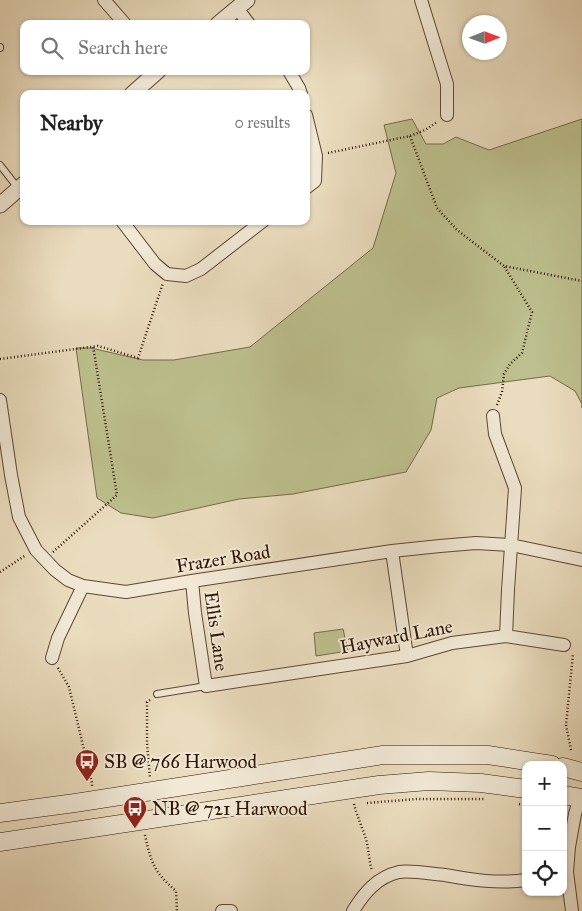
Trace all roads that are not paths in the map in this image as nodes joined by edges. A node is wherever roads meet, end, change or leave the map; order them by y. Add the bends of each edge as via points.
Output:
1 (104, 0) edge
2 (421, 0) edge
3 (242, 4) edge
4 (122, 20) edge
5 (223, 20) edge
6 (248, 20) edge
7 (153, 75) edge
8 (291, 75) edge
9 (137, 90) edge
10 (299, 90) edge
11 (447, 115) road end
12 (310, 132) edge
13 (0, 165) edge
14 (310, 184) edge
15 (20, 185) edge
16 (20, 187) edge
17 (0, 205) edge
18 (125, 225) edge
19 (258, 225) edge
20 (0, 400) edge
21 (493, 416) road end
22 (511, 545) junction
23 (392, 551) junction
24 (582, 560) edge
25 (192, 581) junction
26 (83, 586) junction
27 (506, 636) junction
28 (568, 648) road end
29 (407, 656) junction
30 (52, 658) road end
31 (206, 686) junction
32 (157, 694) road end
33 (526, 761) edge
34 (567, 768) edge
35 (582, 772) edge
36 (577, 794) edge
37 (522, 797) edge
38 (0, 813) edge
39 (0, 842) edge
40 (567, 860) edge
41 (522, 880) edge
42 (567, 883) edge
43 (222, 911) edge
44 (231, 911) edge
45 (353, 911) edge
46 (572, 911) edge

1 - 4 street
2 - 11 street via 447,84
3 - 5 street
3 - 6 street
7 - 9 street
8 - 10 street
12 - 14 street via 316,156 314,181
13 - 15 lane
16 - 17 street
18 - 19 street via 155,264 167,274 186,276 201,269
20 - 26 street, Frazer Road via 19,517 40,554 68,580
21 - 22 street via 495,434 515,488
22 - 23 street, Frazer Road via 476,543
22 - 24 street, Frazer Road
22 - 27 street
23 - 25 street, Frazer Road
23 - 29 street
25 - 26 street, Frazer Road via 126,592
25 - 31 street, Ellis Lane
26 - 30 street
27 - 28 street, Hayward Lane
27 - 29 street, Hayward Lane via 452,642
29 - 31 street, Hayward Lane
31 - 32 lane
33 - 38 main road via 488,755 383,755
34 - 35 main road
36 - 40 street
37 - 39 main road via 481,783 379,785
41 - 45 street via 490,882 401,872 389,875 365,892
42 - 46 street
43 - 44 street

